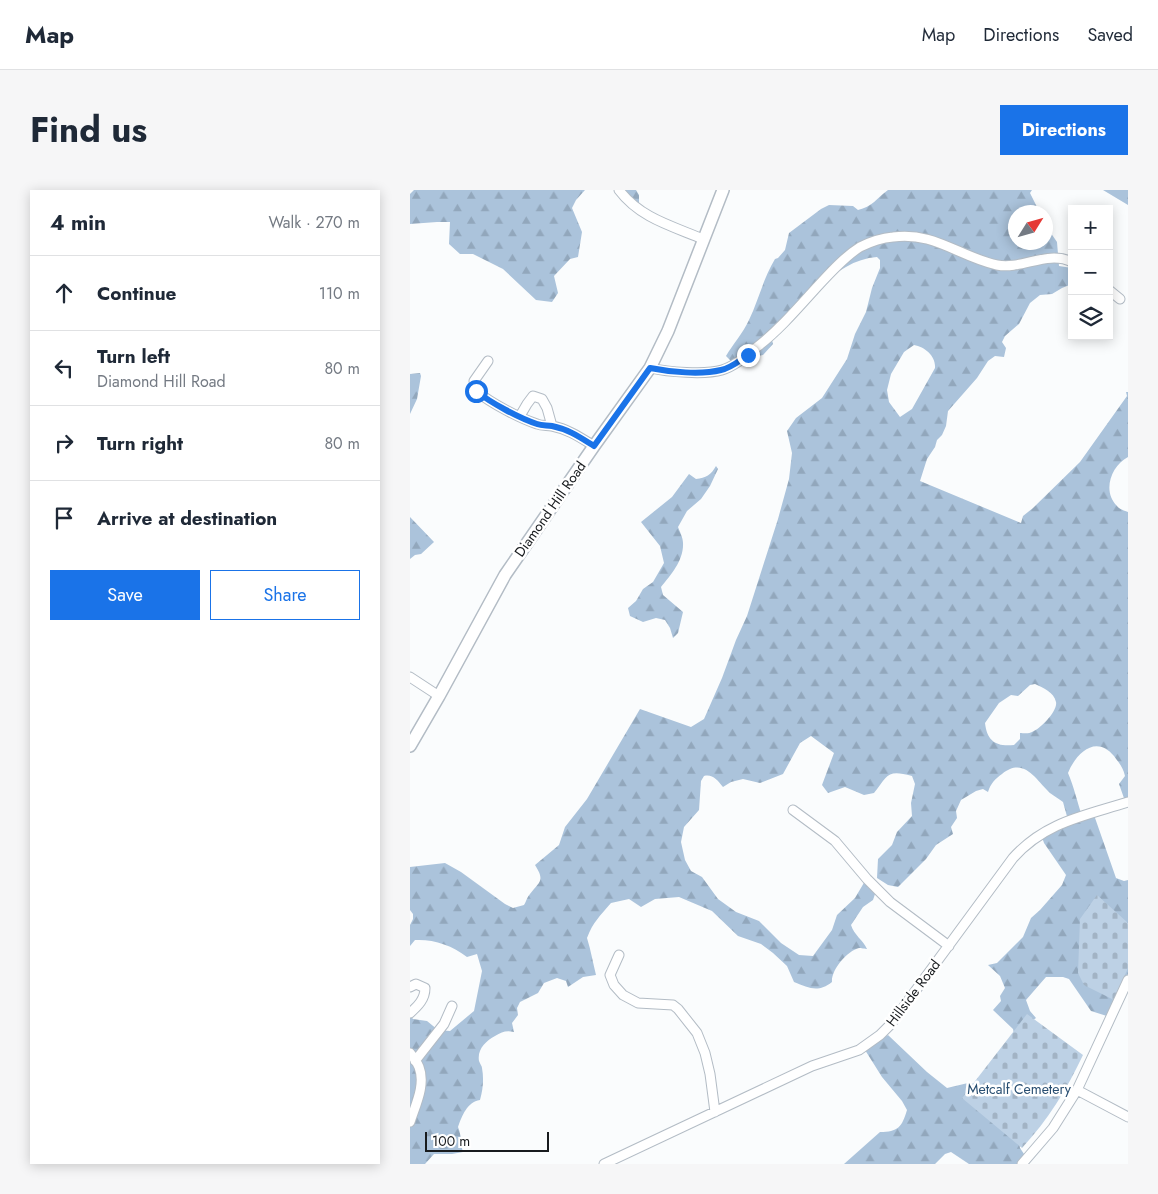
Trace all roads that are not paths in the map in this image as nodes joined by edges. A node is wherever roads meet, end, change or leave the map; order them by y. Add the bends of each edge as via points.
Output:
1 (619, 190) edge
2 (723, 190) edge
3 (703, 239) junction
4 (1068, 260) edge
5 (1113, 293) edge
6 (1120, 299) dead end
7 (488, 361) dead end
8 (650, 368) junction
9 (520, 416) junction
10 (552, 426) junction
11 (594, 446) junction
12 (410, 677) edge
13 (439, 696) junction
14 (410, 746) edge
15 (1128, 802) edge
16 (793, 810) dead end
17 (949, 946) junction
18 (619, 955) dead end
19 (1128, 980) edge
20 (410, 987) edge
21 (452, 1006) dead end
22 (410, 1013) edge
23 (412, 1057) edge
24 (1078, 1090) junction
25 (715, 1112) junction
26 (1128, 1117) edge
27 (410, 1122) edge
28 (604, 1164) edge
29 (1022, 1164) edge

1 - 3 street via 647,216
2 - 3 main road, Diamond Hill Road
3 - 8 main road, Diamond Hill Road via 668,331
4 - 8 street via 1050,258 999,266 928,238 885,238 860,248 843,262 776,332 733,365 706,372
5 - 6 street
7 - 9 street via 474,381 476,391
8 - 11 main road, Diamond Hill Road
9 - 10 street via 540,425
9 - 10 street via 534,396 542,399
10 - 11 street
11 - 13 main road, Diamond Hill Road via 505,575
12 - 13 street
13 - 14 main road, Diamond Hill Road
15 - 17 street, Hillside Road via 1056,825 1025,844
16 - 17 street via 835,841 890,902
17 - 25 street, Hillside Road via 891,1024 868,1044 812,1066
18 - 25 street via 610,975 623,995 638,1003 673,1005 697,1033 705,1053
19 - 24 street
20 - 22 street via 416,984 425,988 425,995
21 - 23 street via 444,1024
23 - 27 street via 419,1067 420,1080 419,1098
24 - 26 street
24 - 29 street via 1053,1128
25 - 28 street, Hillside Road

